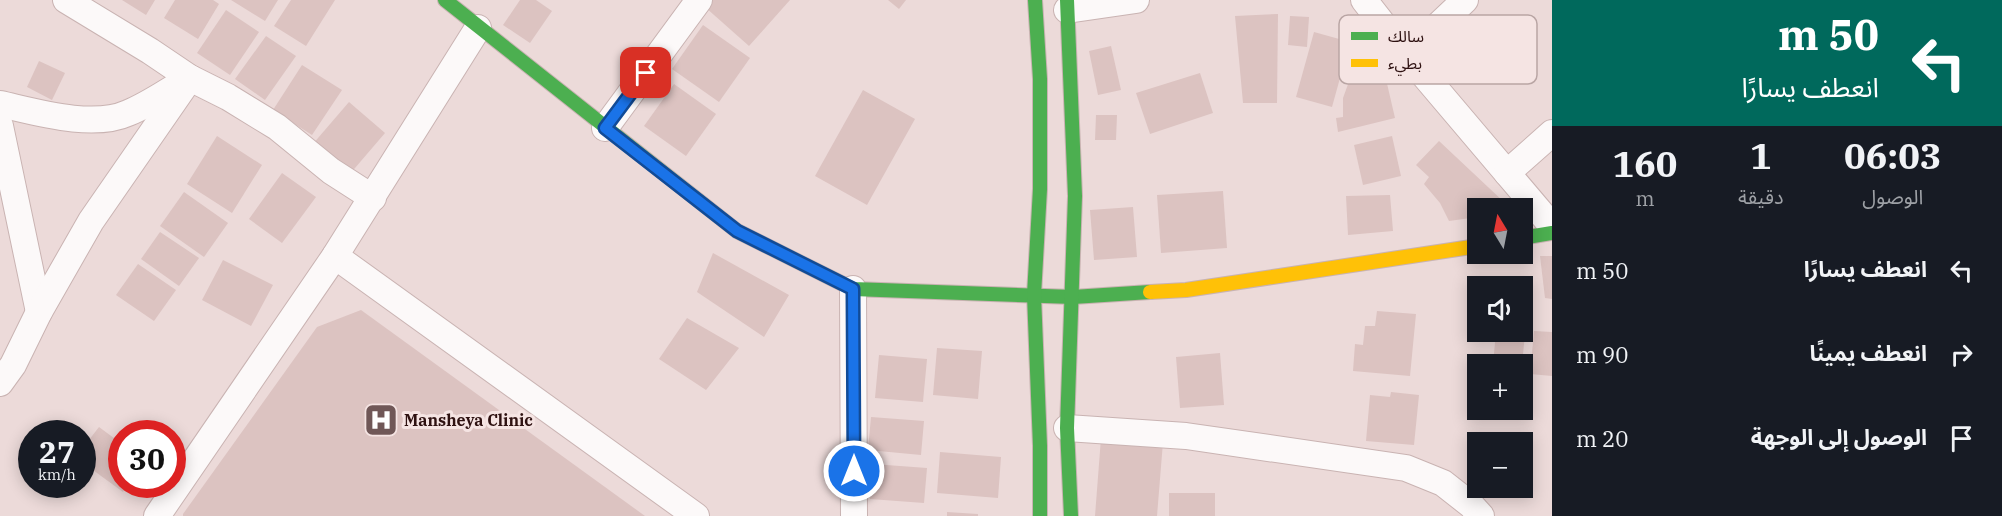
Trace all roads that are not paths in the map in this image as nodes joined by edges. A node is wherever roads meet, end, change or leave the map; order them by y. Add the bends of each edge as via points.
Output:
1 (66, 0) edge
2 (445, 0) edge
3 (699, 0) edge
4 (1035, 0) edge
5 (1136, 0) edge
6 (1364, 0) edge
7 (1465, 0) edge
8 (1067, 5) edge
9 (1376, 15) edge
10 (1449, 15) edge
11 (478, 28) junction
12 (190, 78) junction
13 (1432, 84) edge
14 (0, 104) edge
15 (0, 126) edge
16 (605, 128) junction
17 (1552, 133) edge
18 (1507, 173) junction
19 (373, 198) junction
20 (1552, 226) edge
21 (1552, 233) edge
22 (1533, 236) edge
23 (1467, 248) edge
24 (335, 256) junction
25 (853, 289) junction
26 (1034, 295) junction
27 (1073, 297) junction
28 (39, 312) junction
29 (0, 383) edge
30 (1067, 428) junction
31 (157, 516) edge
32 (696, 516) edge
33 (854, 516) edge
34 (1040, 516) edge
35 (1071, 516) edge
36 (1481, 516) edge

1 - 12 street
2 - 11 street
3 - 16 street
4 - 26 street via 1040,189
5 - 8 street
6 - 9 street
7 - 10 street
8 - 27 street via 1075,196
11 - 16 street
11 - 19 street
12 - 14 street via 127,114 102,119 54,116
12 - 19 street via 277,127 331,171
12 - 28 street via 91,221
13 - 18 street
15 - 28 street
16 - 25 street via 737,231
17 - 18 street
18 - 20 street
19 - 24 street
21 - 22 street
23 - 27 street via 1186,290
24 - 31 street
24 - 32 street
25 - 26 street
25 - 33 street
26 - 27 street
26 - 34 street
27 - 30 street
28 - 29 street
30 - 35 street
30 - 36 street via 1186,436 1406,468 1443,483

